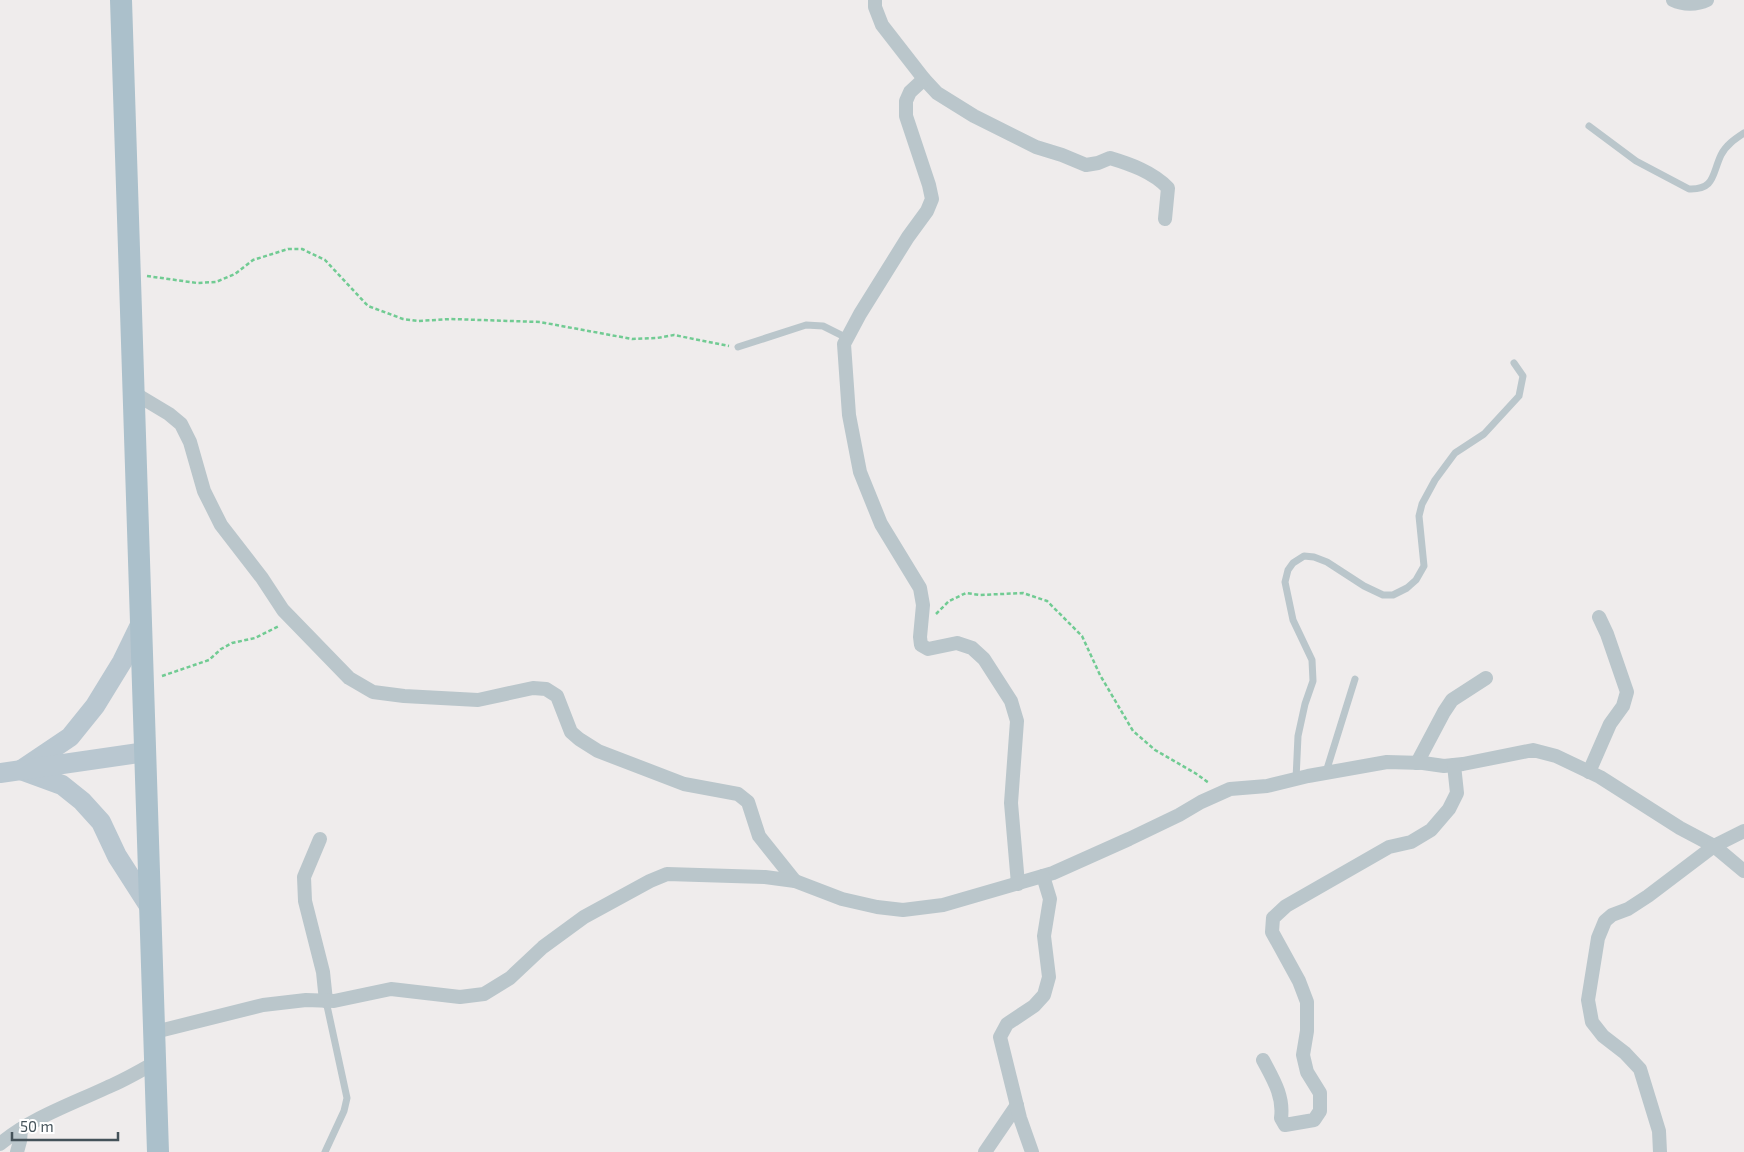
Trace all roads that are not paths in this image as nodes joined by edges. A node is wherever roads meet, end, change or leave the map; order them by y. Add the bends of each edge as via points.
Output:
1 (121, 0) edge
2 (875, 0) edge
3 (1673, 0) edge
4 (1707, 0) edge
5 (924, 79) junction
6 (1589, 126) dead end
7 (1744, 133) edge
8 (1164, 219) dead end
9 (847, 338) junction
10 (738, 347) road end
11 (1514, 363) dead end
12 (134, 393) junction
13 (1599, 617) dead end
14 (141, 623) junction
15 (1355, 678) dead end
16 (1486, 678) dead end
17 (146, 752) junction
18 (1417, 763) junction
19 (1454, 765) junction
20 (21, 770) junction
21 (1589, 772) junction
22 (0, 773) edge
23 (1325, 773) junction
24 (1296, 779) junction
25 (1744, 831) edge
26 (320, 839) dead end
27 (1714, 846) junction
28 (1744, 871) edge
29 (1043, 876) junction
30 (795, 881) junction
31 (1018, 884) junction
32 (151, 909) junction
33 (326, 1001) junction
34 (155, 1032) junction
35 (1263, 1060) dead end
36 (156, 1062) junction
37 (1017, 1105) junction
38 (21, 1129) junction
39 (0, 1144) edge
40 (17, 1152) edge
41 (158, 1152) edge
42 (325, 1152) edge
43 (985, 1152) edge
44 (1032, 1152) edge
45 (1660, 1152) edge

1 - 12 main road
2 - 5 street via 882,25
3 - 4 street via 1681,4
5 - 8 street via 937,93 974,116 1036,147 1086,165 1110,158 1128,163 1160,180 1168,188
5 - 9 street via 910,92 906,116 932,199
6 - 7 lane via 1636,161 1689,189 1706,187 1722,154 1733,140
9 - 10 lane via 823,326 806,325
9 - 31 street via 844,344 849,415 860,472 881,524 920,588 922,645 928,649 957,643 972,648 984,659 1011,702 1017,721 1011,803
11 - 24 lane via 1523,376 1519,396 1484,434 1455,453 1422,504 1419,516 1424,566 1416,580 1393,595 1383,595 1314,557 1304,556 1288,570 1285,582 1293,620 1312,660 1313,674 1298,736
12 - 14 main road
12 - 30 street via 181,424 190,442 204,491 221,525 291,618 349,678 373,692 404,696 478,700 533,688 546,689 558,696 571,732 598,751 684,784 738,794 748,802 759,836
13 - 21 street via 1627,692
14 - 17 main road
14 - 20 main road via 95,706 70,736
15 - 23 lane
16 - 18 street via 1452,700
17 - 20 main road
17 - 32 main road
18 - 19 street
18 - 23 street via 1386,762
19 - 21 street via 1533,750 1556,756
19 - 35 street via 1456,794 1449,809 1431,830 1411,842 1389,847 1286,906 1274,918 1272,932 1307,1002 1303,1055 1307,1072 1320,1093 1320,1111 1314,1120 1285,1125 1280,1118 1282,1107 1277,1087
20 - 22 main road
20 - 32 main road via 62,785 82,801 101,822 117,856
21 - 27 street
23 - 24 street
24 - 29 street via 1267,786 1230,789 1112,848
25 - 27 street
26 - 33 street via 304,877 305,901 323,972
27 - 28 street
27 - 45 street via 1648,896 1612,915 1605,921 1598,938 1588,1000 1592,1022 1602,1036 1640,1069 1659,1131
29 - 31 street
29 - 37 street via 1050,899 1044,936 1049,977 1044,995 1034,1006 1006,1024 1000,1037
30 - 31 street via 842,899 903,910 943,905
30 - 33 street via 765,876 667,874 584,917 543,947 510,978 484,994 460,997 390,989
32 - 34 main road
33 - 34 street via 263,1005
33 - 42 lane via 347,1098
34 - 36 main road
36 - 38 street
36 - 41 main road
37 - 43 street
37 - 44 street
38 - 39 street
38 - 40 street

